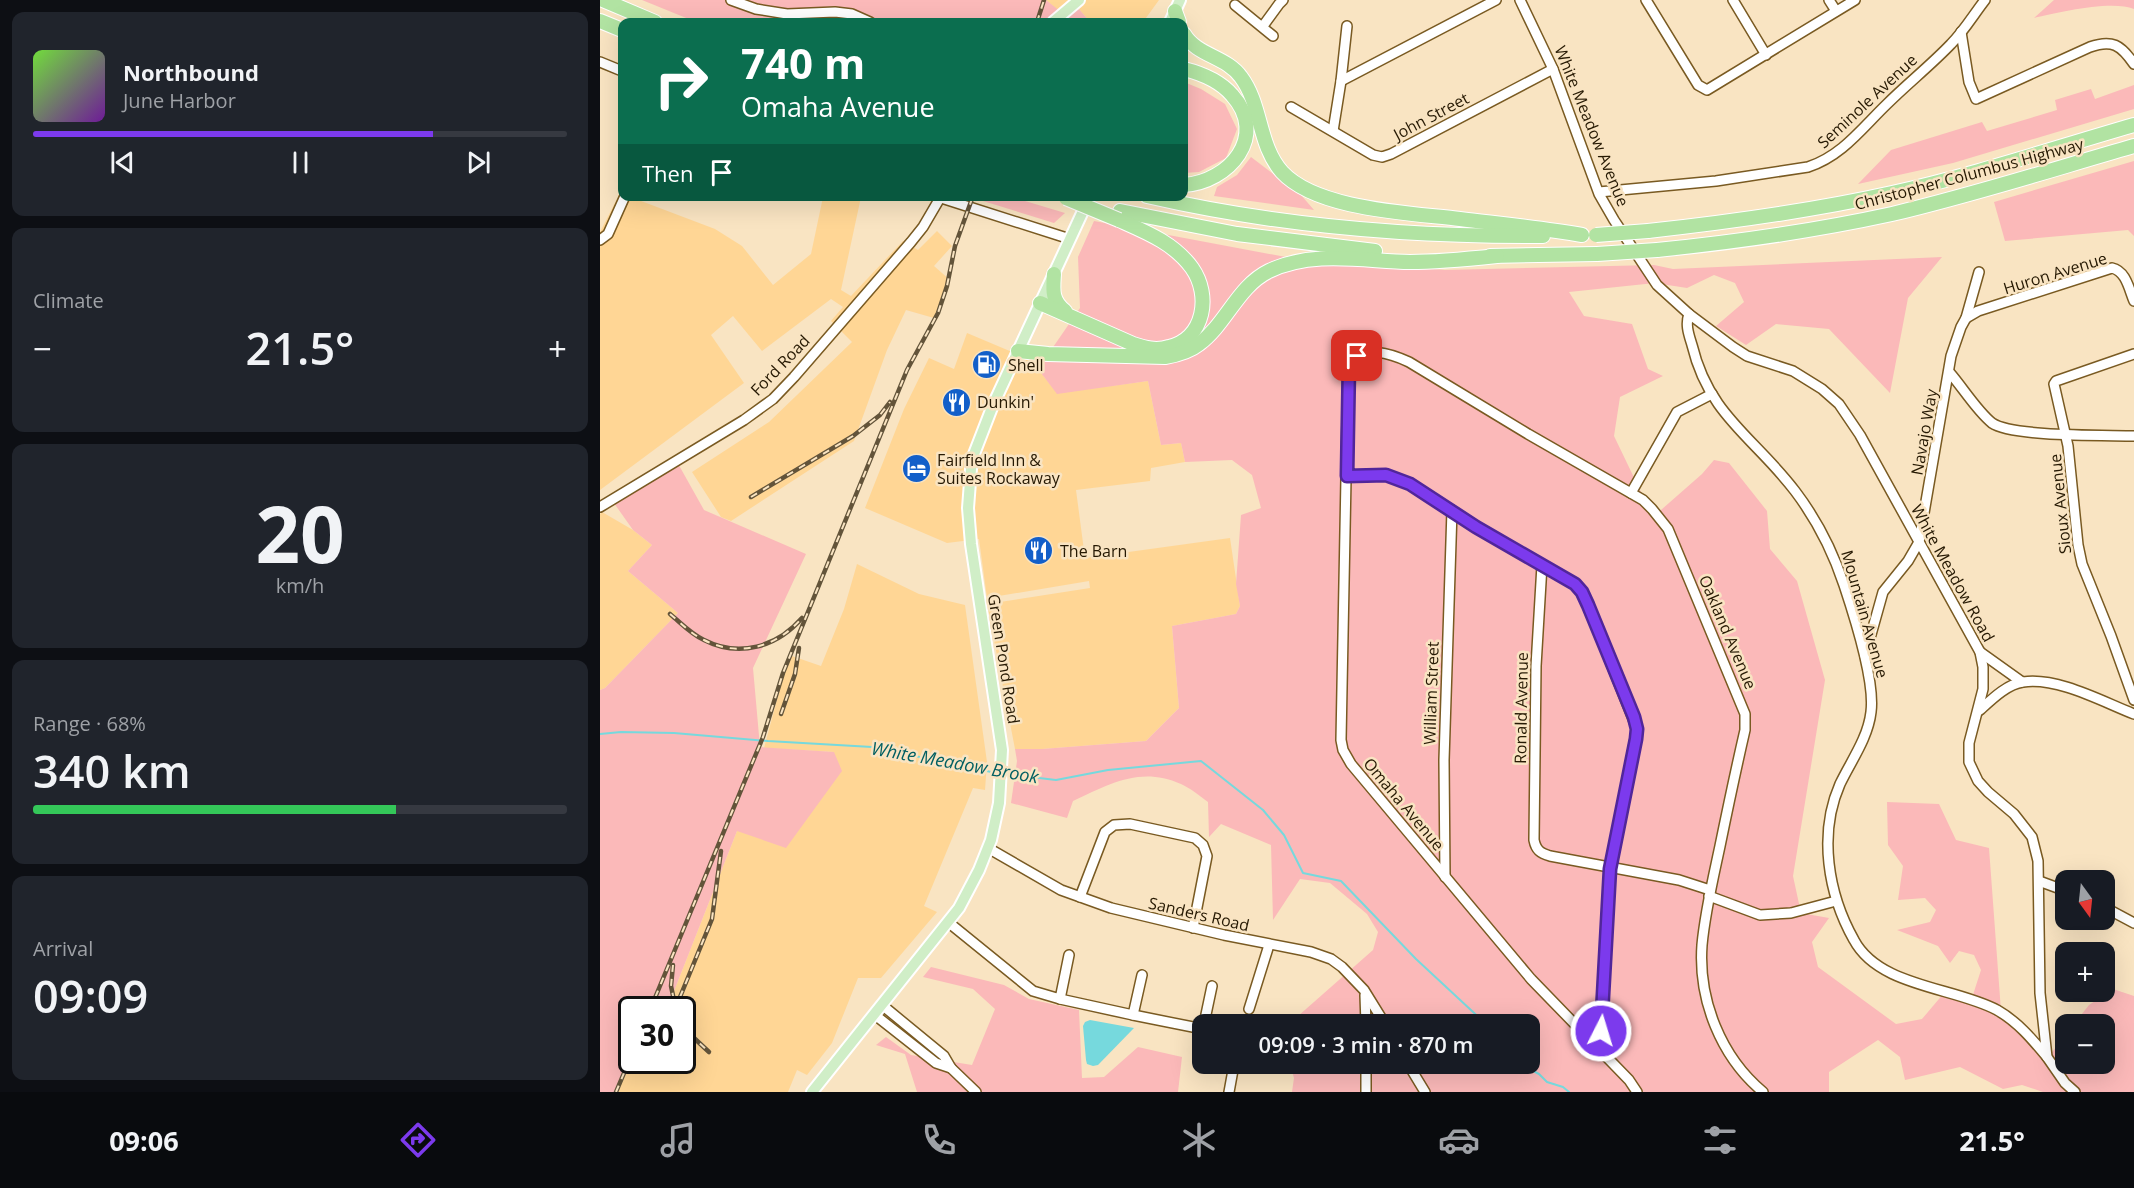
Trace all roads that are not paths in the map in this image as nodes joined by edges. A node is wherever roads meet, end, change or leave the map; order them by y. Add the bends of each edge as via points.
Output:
1 (603, 0) edge
2 (731, 0) edge
3 (1079, 0) edge
4 (1283, 0) edge
5 (1496, 0) edge
6 (1520, 0) edge
7 (1646, 0) edge
8 (1733, 0) edge
9 (1829, 0) edge
10 (1855, 0) edge
11 (1985, 0) edge
12 (1235, 5) dead end
13 (1836, 11) junction
14 (646, 18) edge
15 (861, 18) edge
16 (1058, 18) edge
17 (600, 21) edge
18 (1263, 26) junction
19 (1347, 26) dead end
20 (618, 28) edge
21 (1961, 32) junction
22 (1273, 36) dead end
23 (1188, 40) edge
24 (1188, 46) edge
25 (1202, 51) junction
26 (1766, 55) junction
27 (600, 62) edge
28 (2134, 64) edge
29 (618, 69) edge
30 (1553, 69) junction
31 (1188, 71) edge
32 (1341, 81) junction
33 (1292, 107) dead end
34 (2134, 125) edge
35 (1333, 131) junction
36 (2134, 146) edge
37 (1188, 184) edge
38 (1599, 192) junction
39 (623, 201) edge
40 (936, 201) edge
41 (951, 201) edge
42 (1076, 201) edge
43 (1088, 201) edge
44 (1173, 201) edge
45 (1119, 216) junction
46 (1589, 235) junction
47 (1070, 239) junction
48 (600, 240) edge
49 (1497, 256) junction
50 (1979, 272) dead end
51 (1054, 273) junction
52 (2134, 301) edge
53 (1040, 303) junction
54 (1689, 314) junction
55 (1074, 317) junction
56 (1966, 318) junction
57 (1018, 351) junction
58 (2134, 354) edge
59 (1357, 356) joint
60 (1950, 373) junction
61 (1712, 394) junction
62 (2066, 434) junction
63 (2134, 436) edge
64 (1347, 476) junction
65 (1630, 493) junction
66 (600, 507) edge
67 (1452, 510) junction
68 (1919, 542) junction
69 (1542, 565) junction
70 (1980, 652) junction
71 (1864, 659) junction
72 (2022, 682) junction
73 (2134, 699) edge
74 (1979, 711) junction
75 (2134, 714) edge
76 (988, 848) junction
77 (1610, 869) junction
78 (1445, 877) junction
79 (2039, 881) junction
80 (2055, 887) edge
81 (1710, 893) junction
82 (1080, 897) junction
83 (1836, 901) junction
84 (2115, 913) edge
85 (948, 922) junction
86 (2134, 923) edge
87 (1193, 928) junction
88 (1269, 945) junction
89 (1069, 955) dead end
90 (1142, 975) dead end
91 (1212, 986) dead end
92 (1365, 992) junction
93 (1060, 999) junction
94 (882, 1005) junction
95 (1249, 1009) dead end
96 (1206, 1014) edge
97 (1366, 1014) edge
98 (1379, 1014) edge
99 (875, 1015) junction
100 (1133, 1015) junction
101 (1192, 1026) edge
102 (1598, 1047) junction
103 (2048, 1057) junction
104 (951, 1068) junction
105 (1232, 1074) edge
106 (1366, 1074) edge
107 (1414, 1074) edge
108 (812, 1092) edge
109 (976, 1092) edge
110 (1229, 1092) edge
111 (1366, 1092) edge
112 (1425, 1092) edge
113 (1637, 1092) edge
114 (1763, 1092) edge
115 (2075, 1092) edge

1 - 14 highway
2 - 15 street via 787,14 835,12
3 - 16 main road
4 - 18 street
5 - 32 street
6 - 30 street, White Meadow Avenue
7 - 26 street via 1704,90
8 - 26 street
9 - 13 street
10 - 13 street
11 - 21 street, Seminole Avenue
12 - 18 street
13 - 26 street
17 - 20 highway
18 - 22 street
19 - 32 street
21 - 28 street via 1969,82 1976,99 2107,42 2128,54
21 - 38 street, Seminole Avenue via 1833,157 1820,163 1725,180
23 - 25 highway
24 - 25 highway
25 - 46 highway via 1226,63 1243,78 1271,158 1288,177 1314,192 1369,208
27 - 29 street
30 - 35 street, John Street via 1387,156 1373,155
30 - 38 street, White Meadow Avenue
31 - 37 highway via 1231,93 1239,103 1246,126 1242,150 1234,163 1205,181
32 - 35 street
33 - 35 street, John Street
34 - 46 highway, Christopher Columbus Highway, bridge via 1893,193 1786,214
36 - 49 highway, Christopher Columbus Highway, bridge via 1893,214 1798,232 1657,250
38 - 54 street, White Meadow Avenue via 1655,282
39 - 48 street via 608,234
40 - 66 street, Ford Road via 911,242 773,399
41 - 47 street
42 - 45 highway, bridge
43 - 47 main road, Green Pond Road
44 - 46 highway, Christopher Columbus Highway via 1342,228 1462,236
45 - 49 highway, Christopher Columbus Highway via 1311,245
45 - 55 highway via 1177,251 1194,271 1202,291 1201,320 1194,332 1178,344 1154,349 1132,344
47 - 51 main road, Green Pond Road
49 - 57 highway via 1407,262 1324,258 1276,268 1249,286 1200,344 1165,357
50 - 56 street, Navajo Way
51 - 53 main road, Green Pond Road
51 - 55 highway via 1052,293 1058,305
52 - 56 street, Huron Avenue via 2124,277 2112,268
53 - 55 highway
53 - 57 main road, Green Pond Road
54 - 61 street, Mountain Avenue via 1687,325 1693,351
54 - 68 street, White Meadow Road via 1747,356 1803,377 1839,404
56 - 60 street, Navajo Way
57 - 76 main road, Green Pond Road via 979,438 969,491 972,544 1002,765 996,819
58 - 62 street, Sioux Avenue via 2056,381
59 - 64 street, Omaha Avenue via 1349,363
59 - 65 street, Oakland Avenue via 1377,352 1409,362
60 - 62 street via 1993,423 2022,431
60 - 68 street, Navajo Way
61 - 65 street via 1677,412
61 - 71 street, Mountain Avenue via 1726,416 1794,490 1819,528 1832,551
62 - 63 street
62 - 73 street, Sioux Avenue via 2082,564
64 - 67 street via 1386,475 1410,484
64 - 78 street, Omaha Avenue via 1343,750
65 - 81 street, Oakland Avenue via 1647,504 1668,529 1745,714 1745,730
67 - 69 street
67 - 78 street, William Street via 1444,760
68 - 70 street, White Meadow Road
68 - 71 street, Navajo Way via 1883,592
69 - 77 street via 1582,592 1637,729
69 - 77 street, Ronald Avenue via 1534,840 1538,851 1550,856
70 - 72 street
70 - 74 street, White Meadow Road via 1984,676
71 - 83 street, Mountain Avenue via 1871,684 1872,712 1835,798 1827,843
72 - 74 street
72 - 75 street via 2069,687
74 - 79 street, White Meadow Road via 1969,743 1969,762 1988,792 2014,814 2032,837
76 - 82 street, Sanders Road
76 - 85 main road, Green Pond Road via 969,892
77 - 81 street via 1678,880
77 - 102 street
78 - 102 street, Omaha Avenue via 1531,979
79 - 80 street
79 - 103 street, White Meadow Road via 2040,993
81 - 83 street via 1760,915 1776,916
81 - 114 street, Oakland Avenue via 1702,957 1707,998 1727,1050 1739,1069
82 - 87 street, Sanders Road
82 - 87 street via 1105,831 1114,825 1130,824 1195,838 1207,855
83 - 103 street, Mountain Avenue via 1855,942 1880,966 1998,1011 2020,1025
84 - 86 street
85 - 93 street via 1033,991
85 - 94 main road, Green Pond Road
87 - 88 street, Sanders Road
88 - 92 street, Sanders Road via 1331,959
88 - 95 street
89 - 93 street
90 - 100 street
91 - 96 street
92 - 97 street
92 - 98 street, Sanders Road
93 - 100 street
94 - 99 main road, Green Pond Road
94 - 104 street via 944,1056
99 - 104 street via 936,1063
99 - 108 main road, Green Pond Road
100 - 101 street
102 - 113 street, Omaha Avenue
103 - 115 street, White Meadow Road
104 - 109 street
105 - 110 street
106 - 111 street
107 - 112 street

